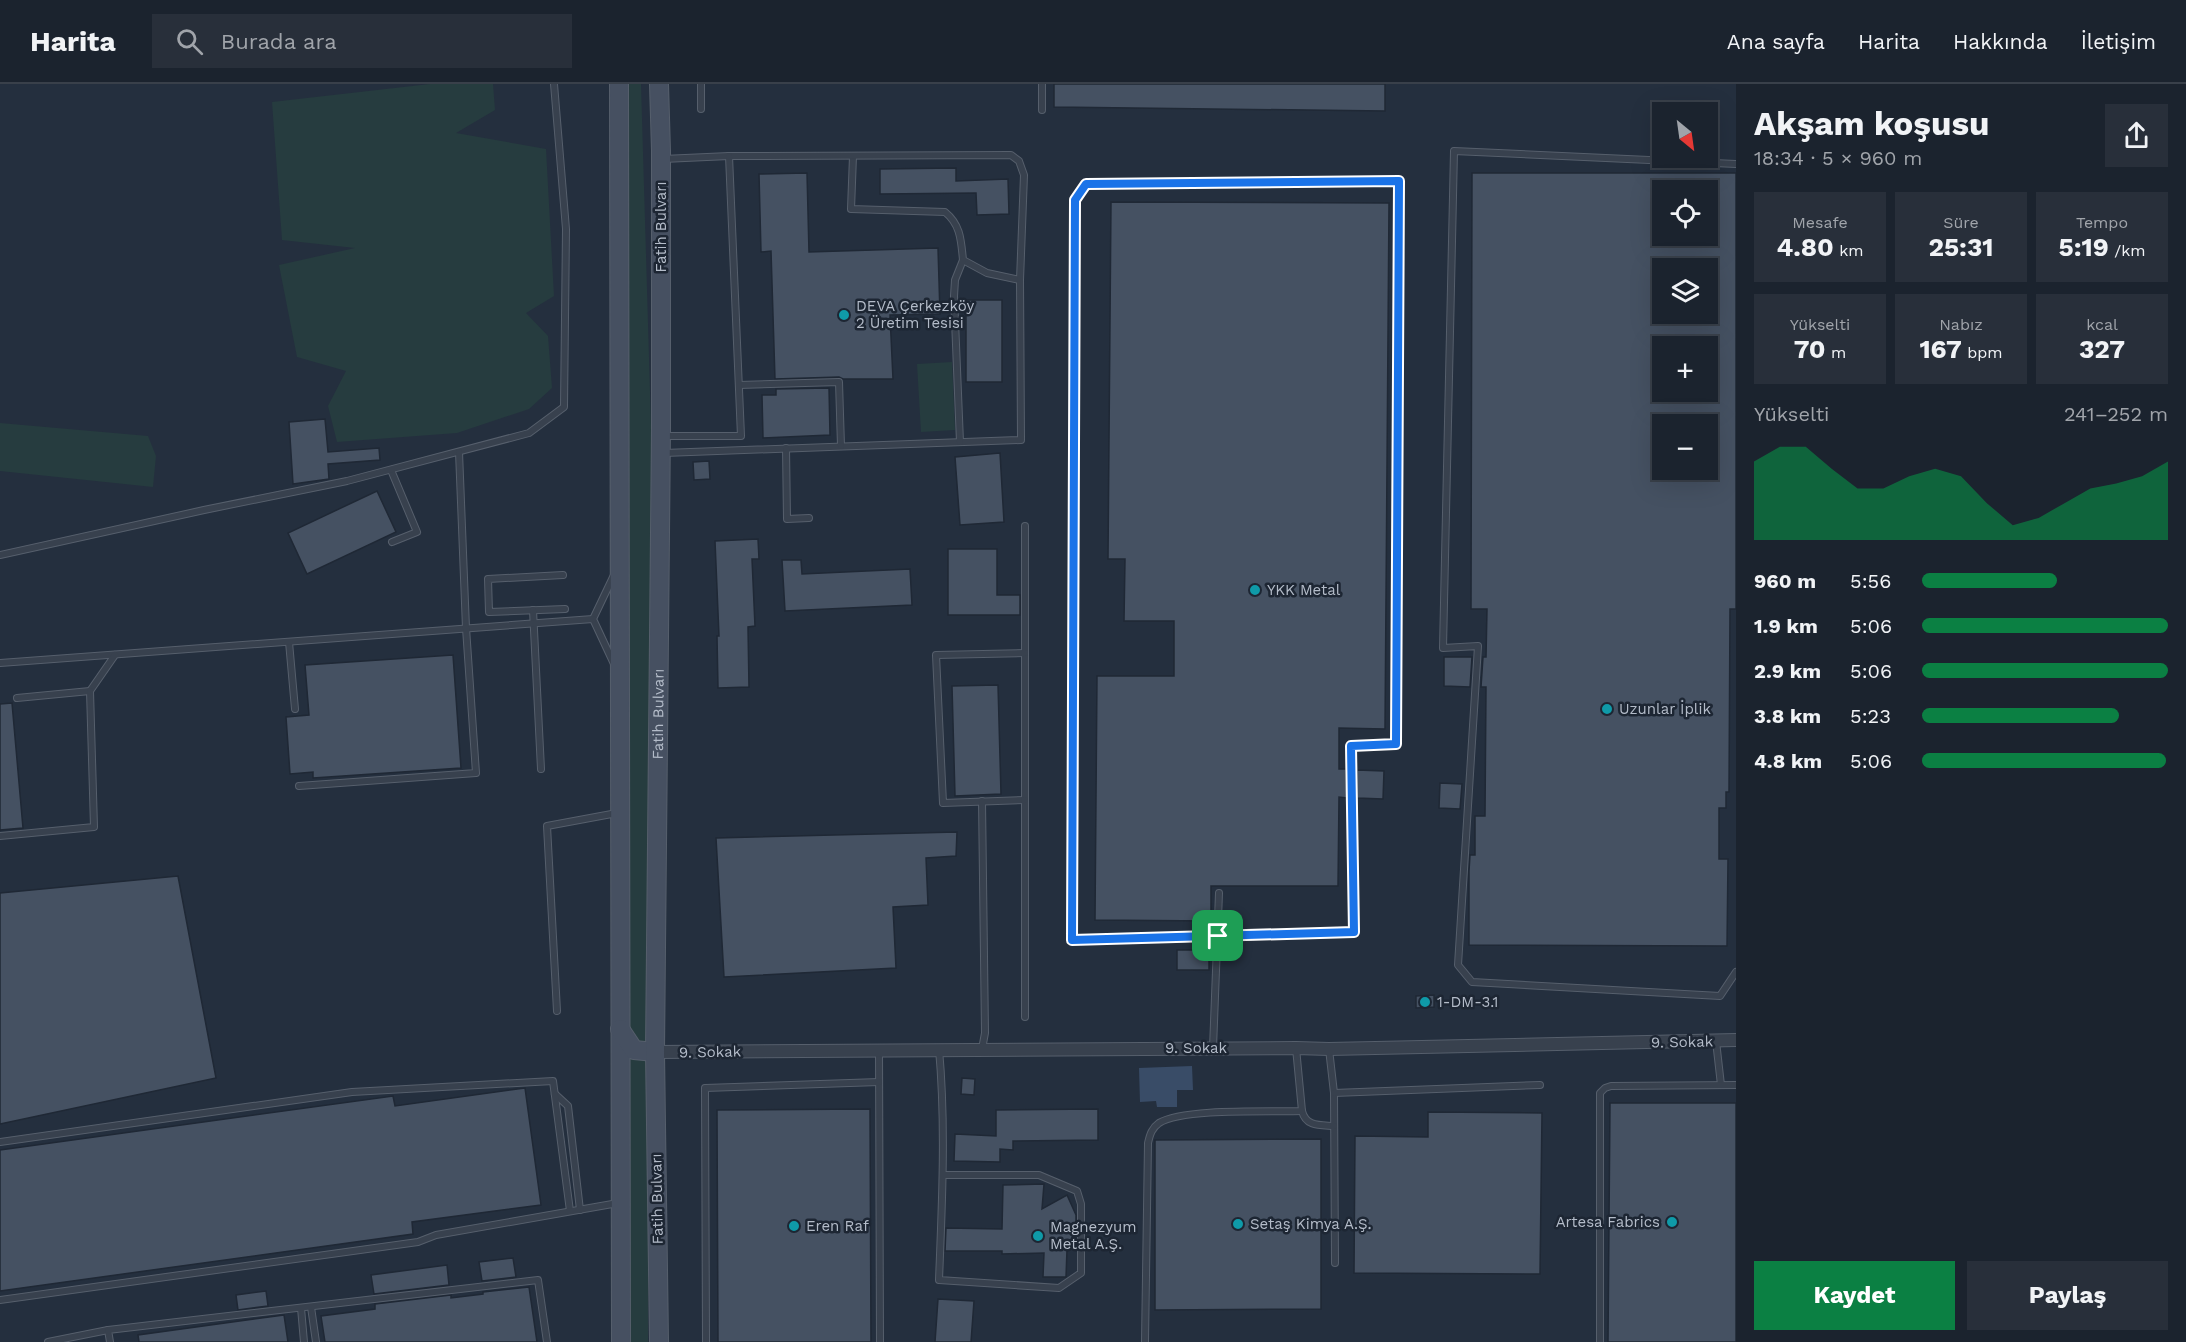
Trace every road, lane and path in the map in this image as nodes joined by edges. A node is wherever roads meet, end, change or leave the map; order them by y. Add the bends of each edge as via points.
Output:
1 (554, 84) edge
2 (619, 84) edge
3 (659, 84) edge
4 (701, 84) edge
5 (1042, 84) edge
6 (701, 109) dead end
7 (1042, 110) dead end
8 (729, 156) junction
9 (853, 156) junction
10 (661, 159) junction
11 (1736, 164) edge
12 (963, 260) junction
13 (1020, 280) junction
14 (739, 386) junction
15 (960, 442) junction
16 (661, 444) junction
17 (841, 447) junction
18 (786, 448) junction
19 (459, 452) junction
20 (391, 470) junction
21 (809, 518) dead end
22 (1025, 525) dead end
23 (392, 543) dead end
24 (0, 555) edge
25 (620, 561) junction
26 (563, 575) dead end
27 (565, 609) dead end
28 (533, 610) junction
29 (593, 619) junction
30 (534, 623) junction
31 (466, 628) junction
32 (289, 642) junction
33 (1025, 653) junction
34 (115, 655) junction
35 (0, 663) edge
36 (620, 678) junction
37 (90, 691) junction
38 (16, 698) dead end
39 (295, 709) dead end
40 (541, 769) dead end
41 (298, 786) dead end
42 (1025, 800) junction
43 (982, 801) junction
44 (620, 812) junction
45 (0, 836) edge
46 (1219, 893) dead end
47 (1218, 936) junction
48 (1736, 972) edge
49 (557, 1011) dead end
50 (1025, 1017) dead end
51 (620, 1029) junction
52 (1736, 1040) edge
53 (1716, 1041) junction
54 (1296, 1047) junction
55 (1213, 1048) junction
56 (939, 1049) junction
57 (982, 1049) junction
58 (1329, 1049) junction
59 (879, 1050) junction
60 (655, 1053) junction
61 (879, 1083) junction
62 (1540, 1085) dead end
63 (1721, 1085) junction
64 (1736, 1085) edge
65 (1334, 1093) junction
66 (554, 1094) junction
67 (1302, 1111) junction
68 (1334, 1126) junction
69 (0, 1142) edge
70 (943, 1175) junction
71 (620, 1203) junction
72 (580, 1210) junction
73 (570, 1211) junction
74 (1335, 1263) dead end
75 (0, 1299) edge
76 (311, 1307) junction
77 (301, 1308) junction
78 (108, 1330) junction
79 (72, 1340) edge
80 (48, 1342) edge
81 (110, 1342) edge
82 (304, 1342) edge
83 (316, 1342) edge
84 (548, 1342) edge
85 (621, 1342) edge
86 (658, 1342) edge
87 (706, 1342) edge
88 (880, 1342) edge
89 (1145, 1342) edge
90 (1600, 1342) edge

1 - 19 lane via 566,230 564,407 529,433
2 - 25 main road
3 - 10 main road, Fatih Bulvarı
4 - 6 lane
5 - 7 lane
8 - 9 lane
8 - 10 lane
8 - 14 lane
9 - 12 lane via 851,209 945,212 959,229
9 - 13 lane via 1011,155 1019,161 1024,175
10 - 16 main road, Fatih Bulvarı
11 - 48 lane via 1454,151 1443,648 1478,646 1458,965 1472,982 1720,996
12 - 13 lane via 987,273
12 - 15 lane via 954,296
13 - 15 lane via 1021,440
14 - 16 lane via 741,436
14 - 17 lane via 839,382
15 - 17 lane
16 - 18 lane
16 - 60 main road, Fatih Bulvarı
17 - 18 lane
18 - 21 lane via 787,519
19 - 20 lane
19 - 31 lane
20 - 23 lane via 417,532
20 - 24 lane
22 - 33 lane
25 - 29 lane
25 - 36 main road
26 - 28 lane via 488,579 489,612
27 - 28 lane
28 - 30 lane
29 - 30 lane
29 - 36 lane
30 - 31 lane
30 - 40 lane
31 - 32 lane
31 - 41 lane via 476,773
32 - 34 lane
32 - 39 lane
33 - 42 lane
33 - 43 lane via 936,655 943,803
34 - 35 lane
34 - 37 lane
36 - 44 main road
37 - 38 lane
37 - 45 lane via 94,827
42 - 43 lane
42 - 50 lane
43 - 57 lane
44 - 49 lane via 547,826
44 - 51 main road
46 - 47 lane
47 - 47 lane via 1354,932 1351,746 1396,744 1399,181 1086,184 1075,200 1072,940
47 - 55 lane
51 - 60 main road via 634,1050
51 - 71 main road
52 - 53 street, 9. Sokak
53 - 58 street, 9. Sokak
53 - 63 lane
54 - 55 street, 9. Sokak
54 - 58 street, 9. Sokak
54 - 67 lane
55 - 57 street, 9. Sokak
56 - 57 street, 9. Sokak
56 - 59 street, 9. Sokak
56 - 70 lane
58 - 65 lane
59 - 60 street, 9. Sokak
59 - 61 lane
60 - 86 main road, Fatih Bulvarı
61 - 87 lane via 705,1088
61 - 88 lane
62 - 65 lane
63 - 64 lane
63 - 90 lane via 1611,1086 1600,1093
65 - 68 lane
66 - 69 lane via 553,1081 352,1092
66 - 72 lane via 568,1106
66 - 73 lane
67 - 68 lane via 1307,1122
67 - 89 lane via 1182,1115 1158,1124 1150,1132
68 - 74 lane
70 - 70 lane via 1039,1175 1077,1191 1082,1204 1081,1273 1059,1288 939,1281
71 - 72 lane
71 - 85 main road
72 - 73 lane
73 - 75 lane via 436,1235 418,1242
76 - 77 lane
76 - 83 lane
76 - 84 lane via 538,1280
77 - 78 lane
77 - 82 lane
78 - 79 lane
78 - 81 lane
79 - 80 lane

